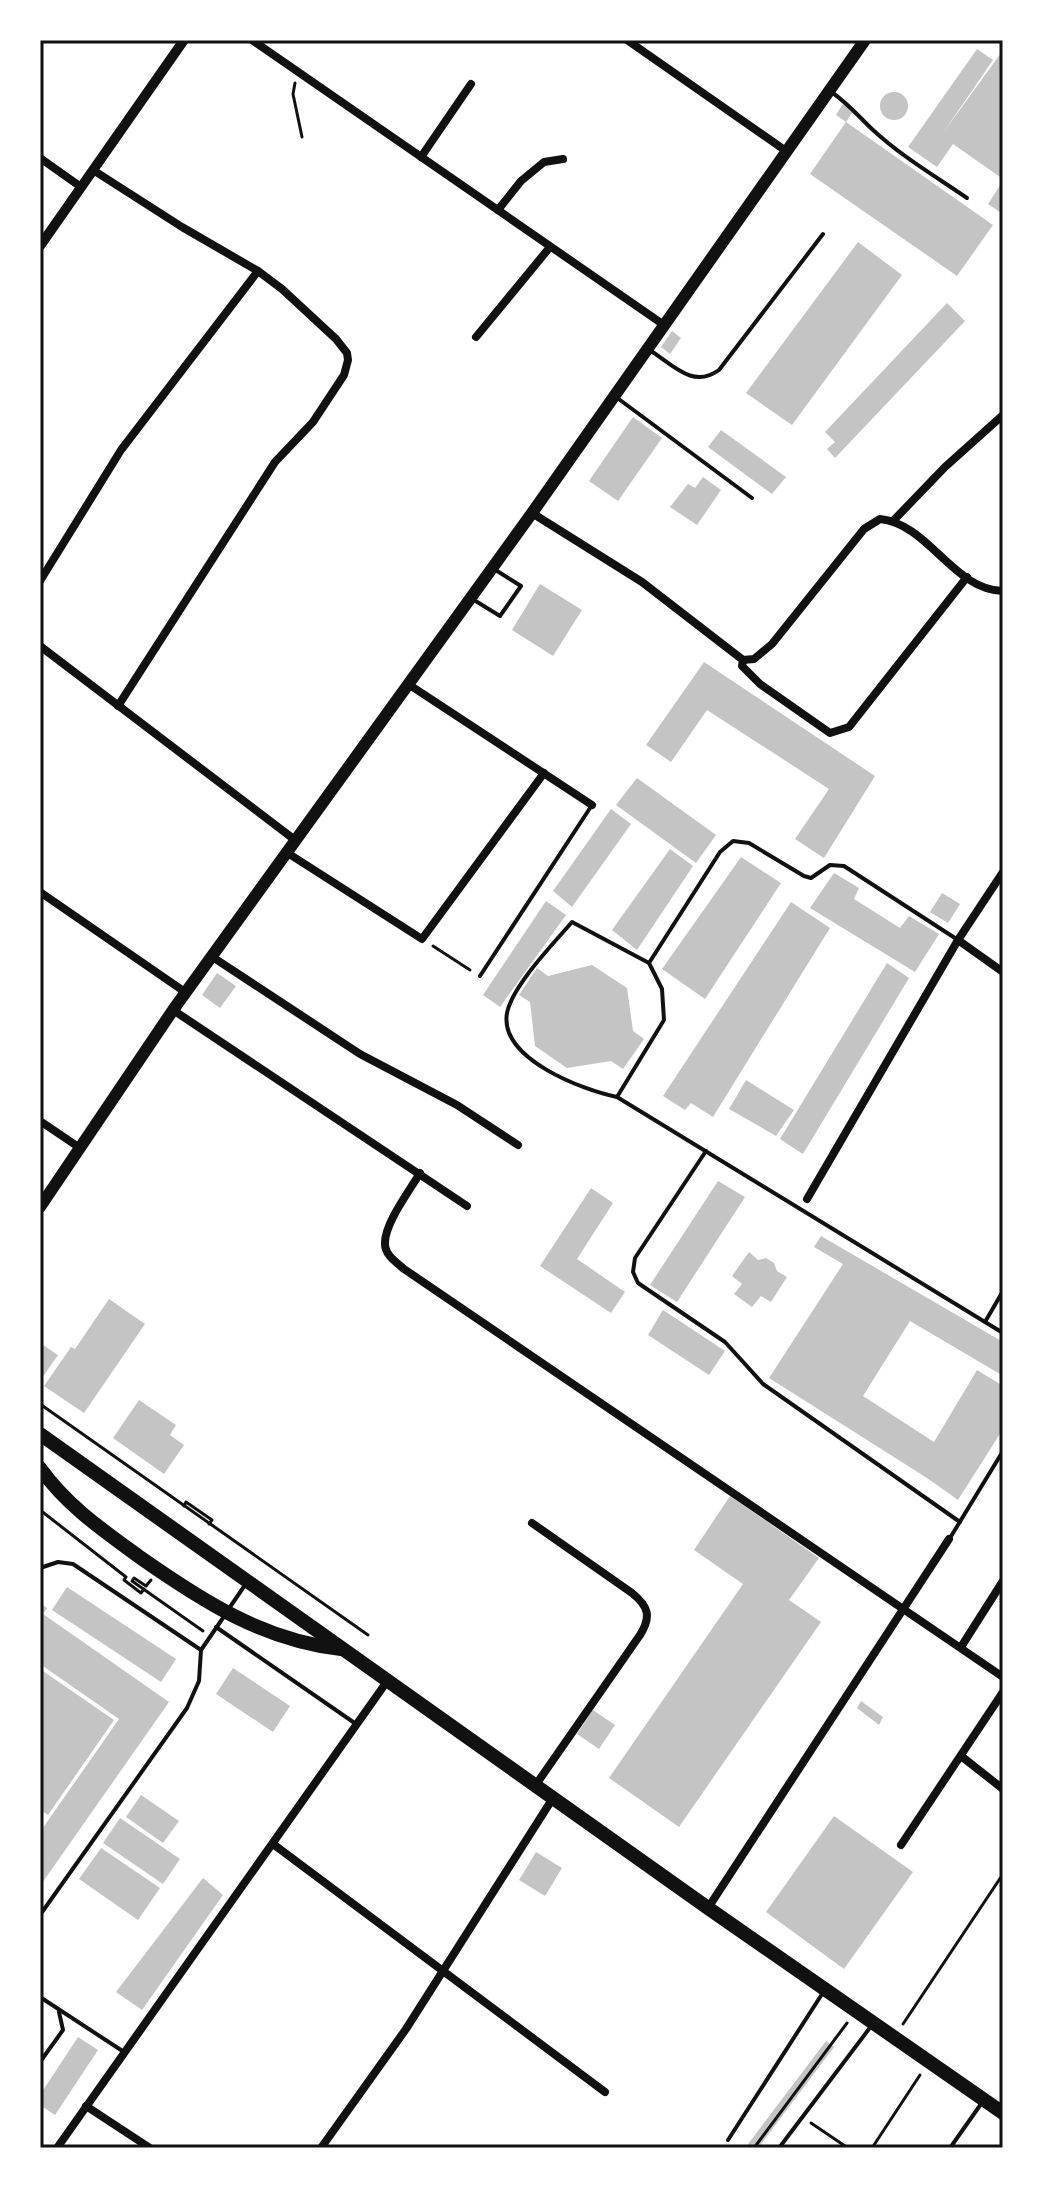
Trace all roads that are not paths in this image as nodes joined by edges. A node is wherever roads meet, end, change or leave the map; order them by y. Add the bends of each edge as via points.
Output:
1 (184, 40) edge
2 (252, 40) edge
3 (627, 40) edge
4 (865, 40) edge
5 (471, 84) dead end
6 (830, 91) junction
7 (786, 151) junction
8 (421, 157) junction
9 (40, 158) edge
10 (563, 159) dead end
11 (93, 170) junction
12 (81, 187) junction
13 (967, 198) dead end
14 (498, 210) junction
15 (823, 234) dead end
16 (40, 246) edge
17 (550, 247) junction
18 (258, 271) junction
19 (664, 325) junction
20 (476, 337) dead end
21 (647, 349) junction
22 (615, 396) junction
23 (1003, 415) edge
24 (752, 498) dead end
25 (532, 513) junction
26 (893, 521) junction
27 (492, 567) junction
28 (967, 577) junction
29 (40, 581) edge
30 (1003, 591) edge
31 (470, 598) junction
32 (40, 646) edge
33 (743, 660) junction
34 (408, 684) junction
35 (118, 706) junction
36 (544, 773) junction
37 (592, 805) joint
38 (295, 840) junction
39 (286, 852) junction
40 (1003, 872) edge
41 (40, 892) edge
42 (958, 940) junction
43 (211, 956) junction
44 (649, 963) junction
45 (1003, 972) edge
46 (480, 976) road end
47 (185, 992) junction
48 (173, 1010) junction
49 (617, 1097) junction
50 (40, 1121) edge
51 (518, 1145) dead end
52 (80, 1148) junction
53 (706, 1151) junction
54 (420, 1173) junction
55 (807, 1199) joint
56 (467, 1206) dead end
57 (40, 1207) edge
58 (801, 1209) junction
59 (1003, 1291) edge
60 (985, 1322) junction
61 (1003, 1333) edge
62 (40, 1434) edge
63 (1003, 1451) edge
64 (40, 1468) edge
65 (960, 1522) junction
66 (532, 1523) dead end
67 (949, 1539) joint
68 (40, 1568) edge
69 (248, 1581) junction
70 (1003, 1581) edge
71 (904, 1609) junction
72 (226, 1614) junction
73 (216, 1627) junction
74 (961, 1647) junction
75 (345, 1649) junction
76 (201, 1650) junction
77 (1003, 1677) edge
78 (388, 1679) junction
79 (1003, 1692) edge
80 (357, 1724) junction
81 (961, 1756) junction
82 (535, 1786) junction
83 (1003, 1789) edge
84 (553, 1798) junction
85 (273, 1844) junction
86 (901, 1845) dead end
87 (708, 1908) junction
88 (40, 1915) edge
89 (443, 1972) junction
90 (825, 1989) junction
91 (40, 1997) edge
92 (58, 2010) junction
93 (874, 2023) junction
94 (124, 2052) junction
95 (40, 2062) edge
96 (605, 2092) dead end
97 (984, 2100) junction
98 (86, 2106) junction
99 (1003, 2113) edge
100 (728, 2140) dead end
101 (57, 2148) edge
102 (150, 2148) edge
103 (321, 2148) edge
104 (779, 2148) edge
105 (950, 2148) edge

1 - 11 street
2 - 8 street
3 - 7 street
4 - 6 main road
5 - 8 street
6 - 7 main road
6 - 13 lane via 911,161
7 - 19 main road
8 - 14 street
9 - 12 street
10 - 14 street via 544,162
11 - 12 street
11 - 18 street
12 - 16 street
14 - 17 street
15 - 21 lane via 710,376 689,375
17 - 19 street
17 - 20 street
18 - 29 street via 121,450
18 - 35 street via 336,339 347,353 347,366 313,422 275,462
19 - 21 main road
21 - 22 main road
22 - 24 lane
22 - 25 main road
23 - 26 street
25 - 27 main road
25 - 33 street via 642,582
26 - 28 street
26 - 33 street via 871,523 772,644 754,659
27 - 31 main road
27 - 31 lane via 521,586 500,616
28 - 30 street
28 - 33 street via 849,727 830,733 760,684 742,666
31 - 34 main road
32 - 35 street
34 - 36 street
34 - 38 main road
35 - 38 street
36 - 37 street
36 - 39 street via 422,939
37 - 46 lane
38 - 39 main road
39 - 43 main road
40 - 42 street
41 - 47 street
42 - 44 lane via 844,866 830,865 811,878 749,843 733,841 720,852
42 - 45 street
42 - 55 street
43 - 47 main road
43 - 51 street via 373,1062 467,1111
44 - 49 lane via 662,989 664,1020
44 - 49 lane via 572,922 535,965 507,1014 510,1036 527,1057 570,1083
47 - 48 main road
48 - 52 main road
48 - 54 street
49 - 53 lane
50 - 52 street
52 - 57 main road
53 - 58 lane
53 - 65 lane via 635,1258 638,1283 725,1342 763,1384
54 - 56 street
54 - 71 street via 389,1229 384,1243 389,1256
55 - 58 lane
58 - 60 lane
59 - 60 lane
60 - 61 lane
62 - 69 main road
63 - 65 lane
64 - 72 main road via 85,1516
65 - 67 lane
66 - 82 street via 632,1593 644,1604 648,1618
67 - 71 street
68 - 76 lane via 73,1564
69 - 72 lane
69 - 75 main road
70 - 74 street
71 - 74 street
71 - 87 street
72 - 73 lane
72 - 75 main road via 288,1639
73 - 76 lane
73 - 80 lane
74 - 77 street
75 - 78 main road
76 - 88 lane via 199,1681 187,1708
78 - 80 street
78 - 82 main road
79 - 81 street
80 - 85 street
81 - 83 street
81 - 86 street
82 - 84 main road
84 - 87 main road
84 - 89 street
85 - 89 street
85 - 94 street
87 - 90 main road
89 - 96 street
89 - 103 street
90 - 93 main road
90 - 100 lane
91 - 92 lane
92 - 94 lane
92 - 95 lane via 63,2030
93 - 97 main road
93 - 104 lane
94 - 98 street
97 - 99 main road
97 - 105 lane
98 - 101 street
98 - 102 street

